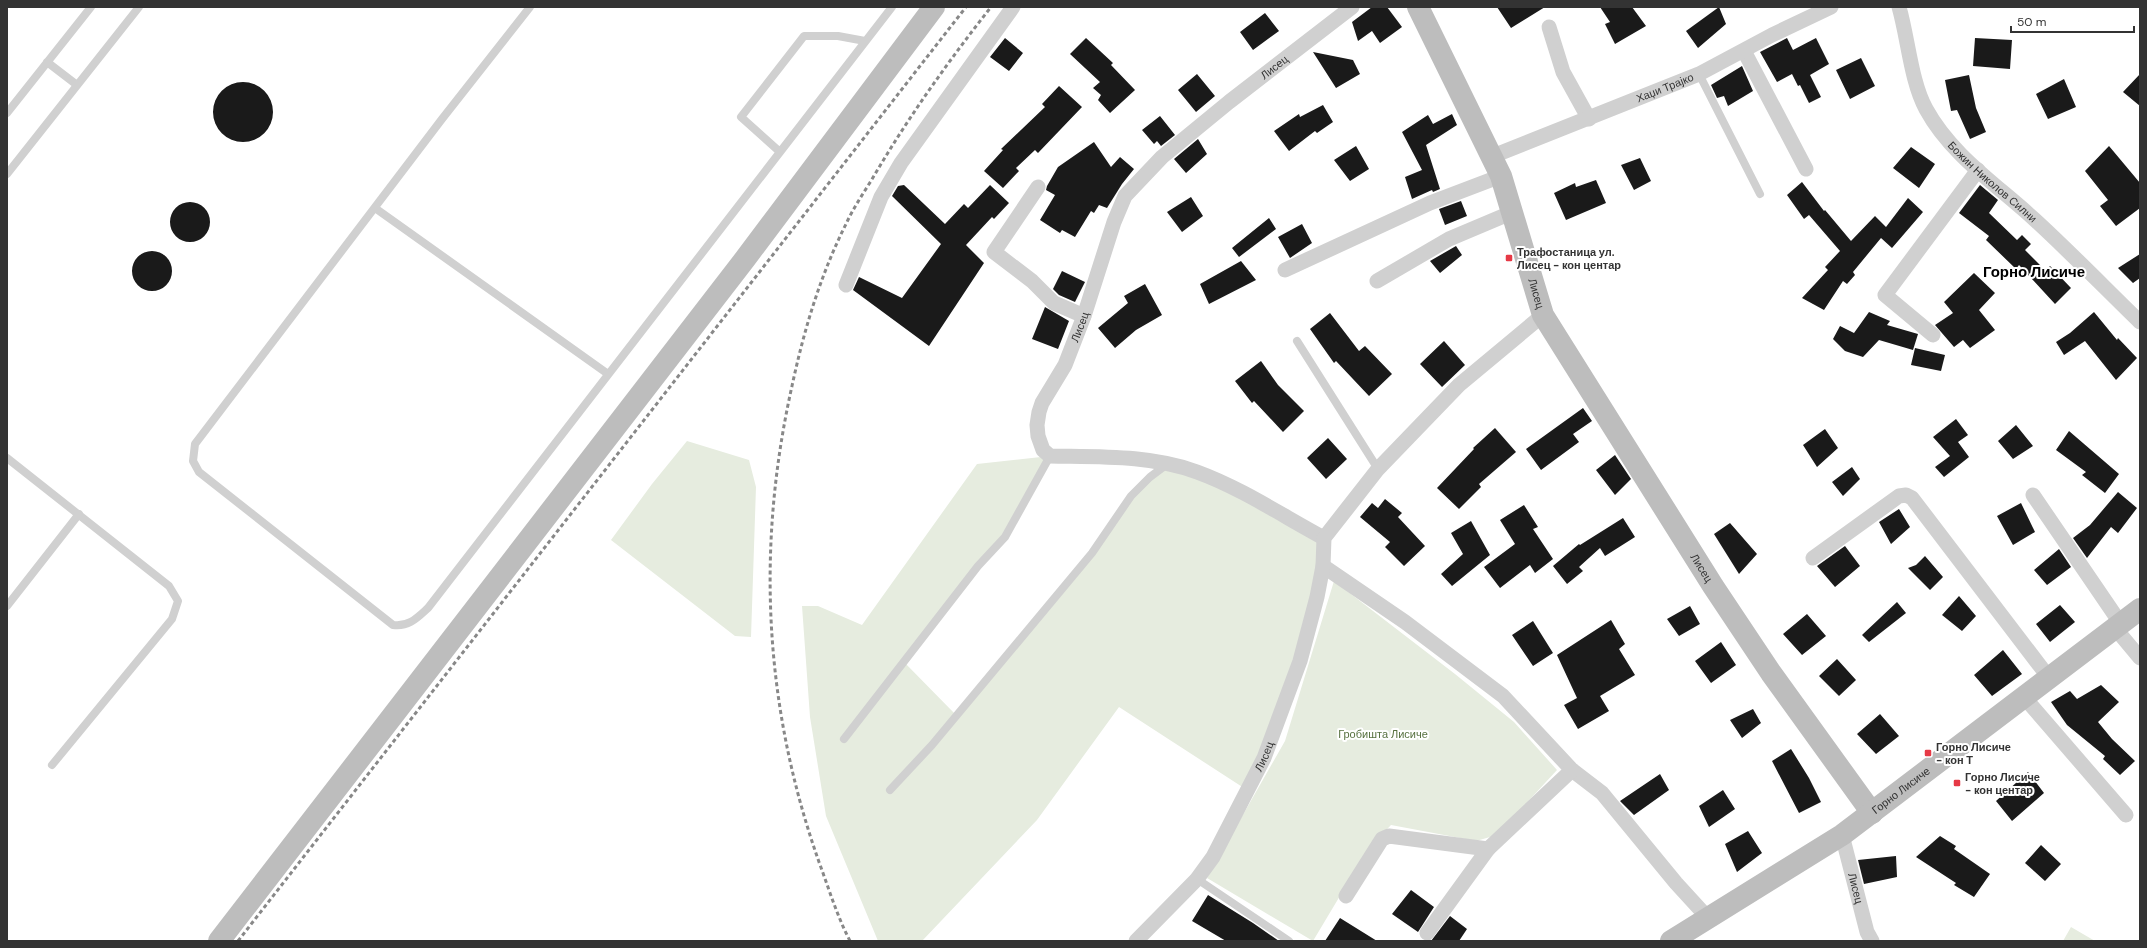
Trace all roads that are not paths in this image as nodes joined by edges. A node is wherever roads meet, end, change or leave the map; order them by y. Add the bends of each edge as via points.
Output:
1 (91, 7) edge
2 (139, 7) edge
3 (530, 7) edge
4 (892, 7) edge
5 (934, 7) edge
6 (1014, 7) edge
7 (1352, 7) edge
8 (1418, 7) edge
9 (1831, 7) edge
10 (1899, 7) edge
11 (1549, 27) dead end
12 (865, 41) junction
13 (1744, 51) junction
14 (47, 62) junction
15 (1699, 74) junction
16 (77, 85) junction
17 (7, 113) edge
18 (1589, 118) junction
19 (780, 152) junction
20 (1493, 156) junction
21 (1806, 169) dead end
22 (1978, 170) junction
23 (7, 174) edge
24 (1501, 176) junction
25 (1038, 187) dead end
26 (1760, 194) dead end
27 (375, 208) junction
28 (1513, 212) junction
29 (1285, 270) dead end
30 (1377, 281) dead end
31 (846, 285) dead end
32 (1543, 315) junction
33 (1084, 316) junction
34 (2140, 322) edge
35 (1933, 335) dead end
36 (1297, 341) dead end
37 (608, 374) junction
38 (1050, 456) junction
39 (7, 458) edge
40 (1166, 465) junction
41 (1378, 469) junction
42 (2033, 495) dead end
43 (79, 514) junction
44 (1324, 538) junction
45 (1813, 558) dead end
46 (1323, 566) junction
47 (7, 606) edge
48 (2140, 609) edge
49 (2118, 626) junction
50 (2140, 658) edge
51 (2050, 679) junction
52 (2024, 697) junction
53 (844, 739) dead end
54 (52, 765) dead end
55 (1572, 770) junction
56 (890, 790) dead end
57 (1872, 813) junction
58 (2126, 815) dead end
59 (1842, 835) junction
60 (1488, 849) junction
61 (1197, 879) junction
62 (1346, 896) dead end
63 (1708, 918) junction
64 (1427, 933) dead end
65 (219, 941) edge
66 (1136, 941) edge
67 (1289, 941) edge
68 (1671, 941) edge
69 (1872, 941) edge

1 - 14 lane
2 - 16 lane
3 - 27 lane
4 - 12 lane
5 - 65 street via 740,266
6 - 31 street via 901,163 881,197
7 - 33 street, Лисец via 1162,157 1125,196 1114,222
8 - 20 street, Лисец
9 - 13 street, Хаџи Трајко
10 - 22 street, Божин Николов Силни via 1919,92 1926,109 1958,151
11 - 18 street via 1563,72
12 - 19 lane
12 - 19 lane via 838,36 804,36 760,92 741,117
13 - 15 street, Хаџи Трајко
13 - 21 street
14 - 16 lane
14 - 17 lane
15 - 18 street, Хаџи Трајко
15 - 26 lane
16 - 23 lane
18 - 20 street, Хаџи Трајко
19 - 37 lane
20 - 24 street, Лисец
22 - 34 street, Божин Николов Силни via 2034,218
22 - 35 street via 1885,294
24 - 28 street, Лисец
24 - 29 street via 1430,203
25 - 33 street via 994,252 1032,281 1054,303
27 - 37 lane
27 - 37 lane via 195,444 193,461 199,472 393,625 402,626 414,622 428,608
28 - 30 street via 1450,239
28 - 32 street, Лисец
32 - 41 street, Лисец via 1458,385
32 - 57 street, Лисец via 1717,592 1771,673
33 - 38 street, Лисец via 1065,365 1039,412 1038,436 1043,450
36 - 41 lane
38 - 40 street via 1114,458
38 - 53 lane via 1005,537 978,566
39 - 43 lane
40 - 44 street via 1197,472 1230,486
40 - 56 lane via 1131,496 1092,553 932,745
41 - 44 street, Лисец
42 - 49 street
43 - 47 lane
43 - 54 lane via 169,586 178,601 172,619
44 - 46 street, Лисец
45 - 51 street via 1899,496 1906,495 1912,498
46 - 55 street via 1405,622 1503,696
46 - 61 street, Лисец via 1300,661 1275,731 1264,758 1213,857
48 - 49 street, Горно Лисиче
49 - 50 street
49 - 51 street, Горно Лисиче
51 - 52 street, Горно Лисиче
52 - 57 street, Горно Лисиче
52 - 58 street
55 - 60 street
55 - 63 street via 1602,793
57 - 59 street, Горно Лисиче
59 - 63 street, Горно Лисиче
59 - 69 street, Лисец via 1867,932
60 - 62 street via 1389,836 1382,839
60 - 64 street
61 - 66 street, Лисец
61 - 67 lane
63 - 68 street, Горно Лисиче

